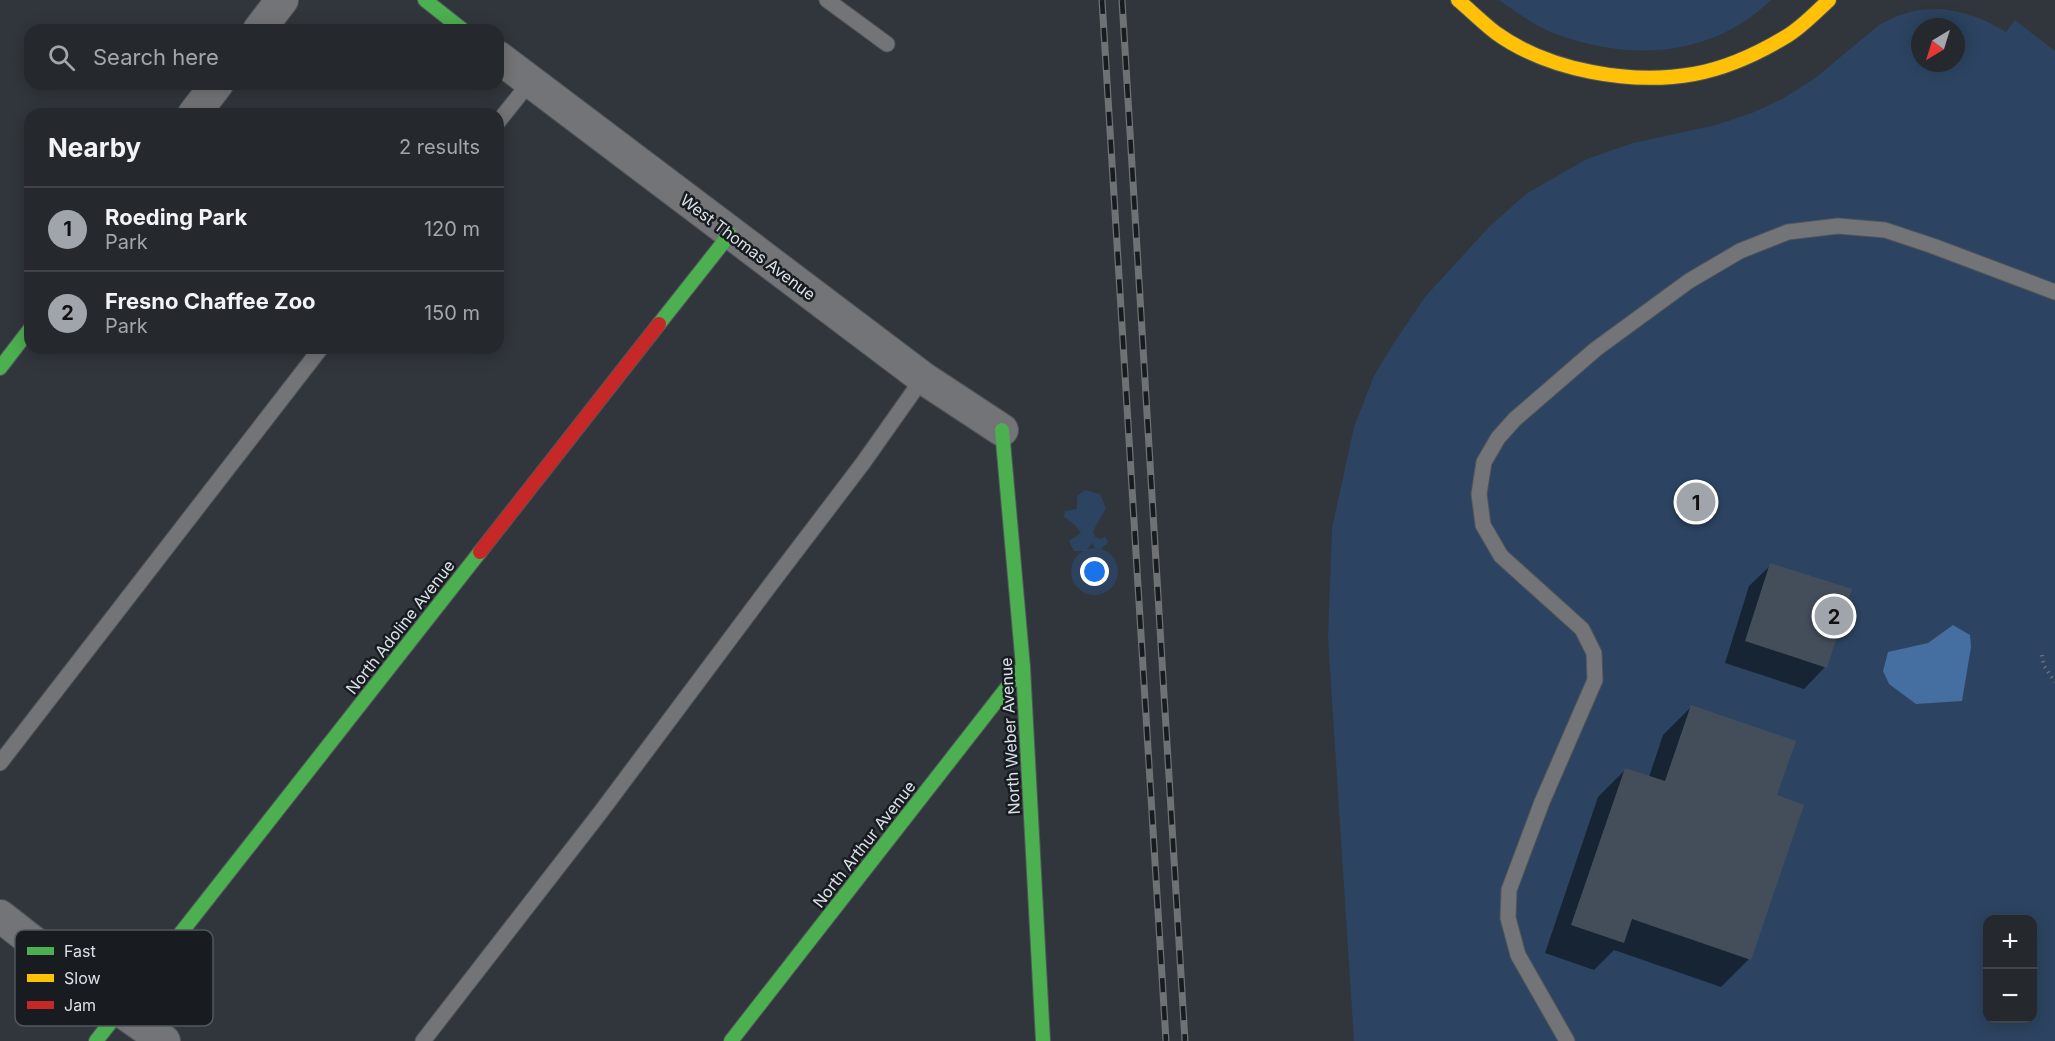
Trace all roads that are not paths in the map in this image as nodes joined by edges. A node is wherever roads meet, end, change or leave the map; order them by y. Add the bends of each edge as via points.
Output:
1 (282, 0) edge
2 (425, 0) edge
3 (827, 0) edge
4 (1458, 0) edge
5 (1829, 0) edge
6 (264, 24) edge
7 (455, 24) edge
8 (887, 44) dead end
9 (504, 62) edge
10 (530, 82) junction
11 (212, 90) edge
12 (199, 108) edge
13 (504, 114) edge
14 (730, 234) junction
15 (2055, 292) edge
16 (24, 337) edge
17 (316, 354) edge
18 (0, 368) edge
19 (923, 378) junction
20 (1002, 430) joint
21 (1023, 667) junction
22 (0, 763) edge
23 (0, 916) edge
24 (18, 930) edge
25 (183, 930) edge
26 (108, 1026) edge
27 (143, 1026) edge
28 (96, 1041) edge
29 (164, 1041) edge
30 (423, 1041) edge
31 (730, 1041) edge
32 (1043, 1041) edge
33 (1567, 1041) edge

1 - 6 street
2 - 7 street
3 - 8 lane
4 - 5 street via 1494,32 1551,62 1583,72 1648,79 1680,76 1743,59 1772,45
9 - 10 street, West Thomas Avenue
10 - 13 lane
10 - 14 street, West Thomas Avenue
11 - 12 street
14 - 19 street, West Thomas Avenue
14 - 25 street, North Adoline Avenue
15 - 33 lane via 1884,230 1838,226 1788,232 1740,251 1689,281 1596,349 1498,438 1484,462 1479,494 1483,525 1501,556 1582,628 1594,653 1594,680 1509,890 1508,918 1518,955
16 - 18 street
17 - 22 lane
19 - 20 street, West Thomas Avenue
19 - 30 lane via 600,813
20 - 21 street, North Weber Avenue
21 - 31 street, North Arthur Avenue
21 - 32 street, North Weber Avenue
23 - 24 street
26 - 28 street, North Adoline Avenue
27 - 29 street

